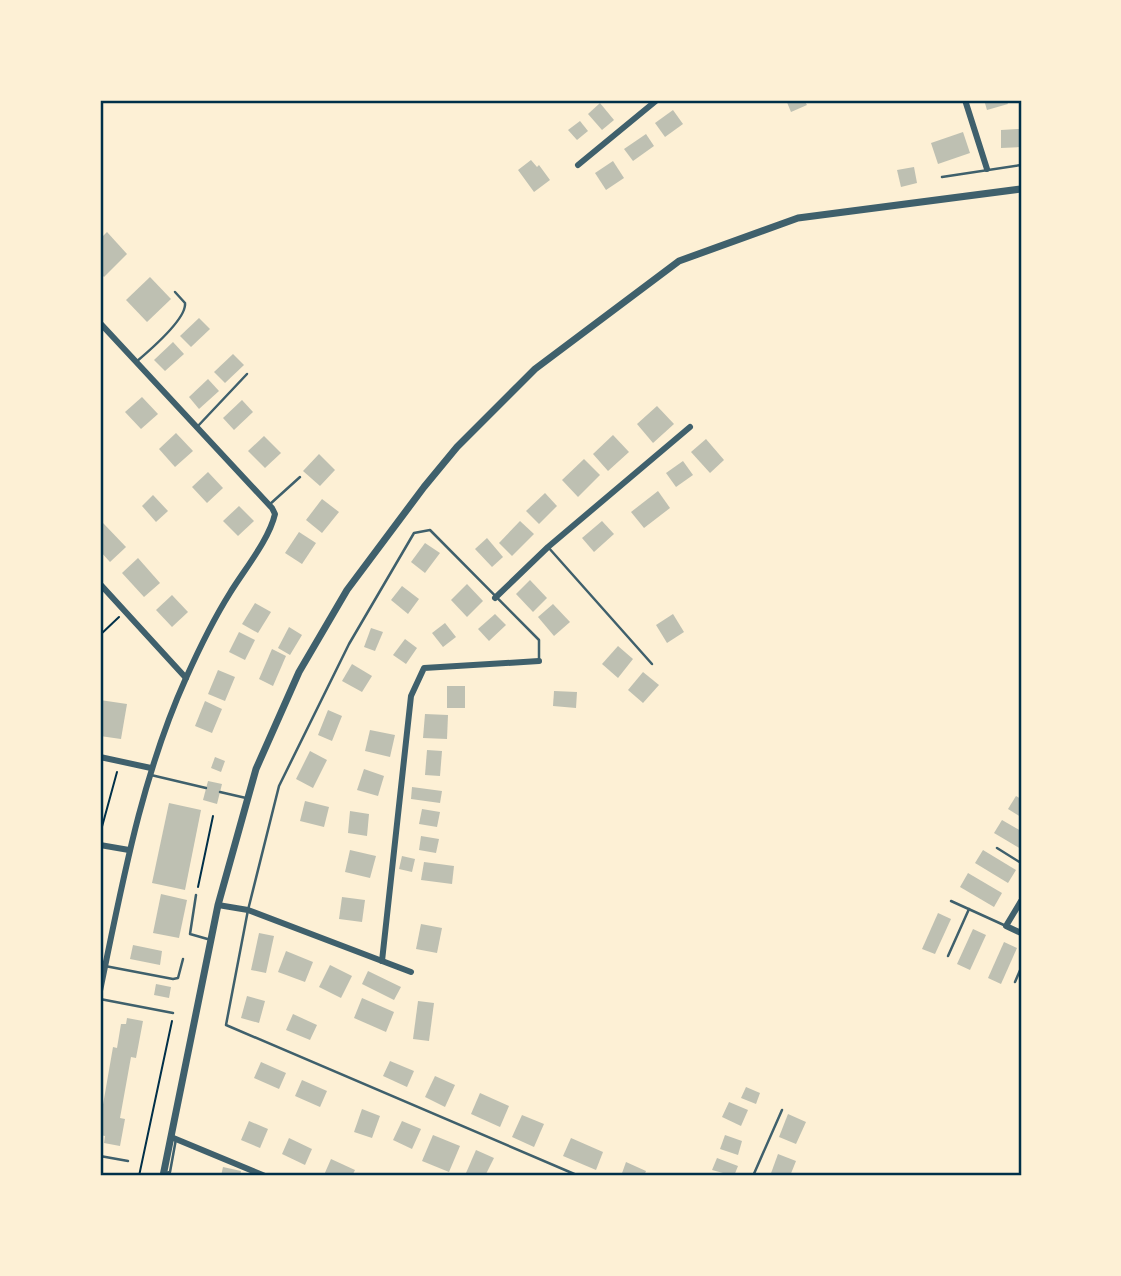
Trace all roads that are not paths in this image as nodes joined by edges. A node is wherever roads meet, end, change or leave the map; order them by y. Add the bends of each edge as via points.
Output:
1 (657, 100) edge
2 (965, 100) edge
3 (1021, 165) edge
4 (578, 166) dead end
5 (988, 169) junction
6 (942, 177) dead end
7 (1021, 189) edge
8 (175, 292) dead end
9 (100, 323) edge
10 (136, 362) junction
11 (247, 374) dead end
12 (197, 427) junction
13 (690, 427) dead end
14 (300, 477) dead end
15 (270, 505) junction
16 (548, 547) junction
17 (100, 584) edge
18 (495, 598) junction
19 (539, 660) joint
20 (652, 664) dead end
21 (186, 678) junction
22 (100, 757) edge
23 (150, 771) junction
24 (206, 788) dead end
25 (220, 792) dead end
26 (246, 798) junction
27 (100, 845) edge
28 (997, 848) dead end
29 (129, 850) junction
30 (1021, 863) edge
31 (197, 895) road end
32 (951, 901) dead end
33 (1021, 901) edge
34 (218, 905) junction
35 (969, 909) junction
36 (248, 910) junction
37 (1006, 926) junction
38 (1021, 933) edge
39 (211, 940) junction
40 (948, 956) dead end
41 (183, 959) dead end
42 (382, 961) junction
43 (105, 966) junction
44 (1021, 968) edge
45 (411, 972) dead end
46 (1015, 982) dead end
47 (100, 991) edge
48 (100, 999) edge
49 (173, 1013) road end
50 (782, 1111) dead end
51 (174, 1138) junction
52 (100, 1156) edge
53 (128, 1161) dead end
54 (163, 1175) edge
55 (265, 1176) edge
56 (579, 1176) edge
57 (753, 1176) edge

1 - 4 street
2 - 5 street
3 - 5 lane
5 - 6 lane
7 - 26 street via 798,218 679,261 535,369 457,447 347,590 299,671
8 - 10 lane via 185,309 166,335
9 - 10 street
10 - 12 street
11 - 12 lane
12 - 15 street
13 - 16 street
14 - 15 lane
15 - 21 street via 273,521
16 - 18 street
16 - 20 lane
17 - 21 street
18 - 19 lane via 539,640
18 - 36 lane via 430,530 414,533 349,644 279,786
19 - 42 street via 424,668 411,696
21 - 23 street
22 - 23 street
23 - 24 lane
23 - 29 street
25 - 26 lane
26 - 34 street
27 - 29 street
28 - 30 lane
29 - 43 street
31 - 39 lane via 190,934
32 - 35 lane
33 - 37 street
34 - 36 street
34 - 39 street
35 - 37 lane
35 - 40 lane
36 - 42 street
36 - 56 lane via 226,1025
37 - 38 street
39 - 51 street
41 - 43 lane via 178,978
42 - 45 street
43 - 47 street
44 - 46 lane
48 - 49 lane
50 - 57 lane
51 - 54 street
51 - 55 street
52 - 53 lane

